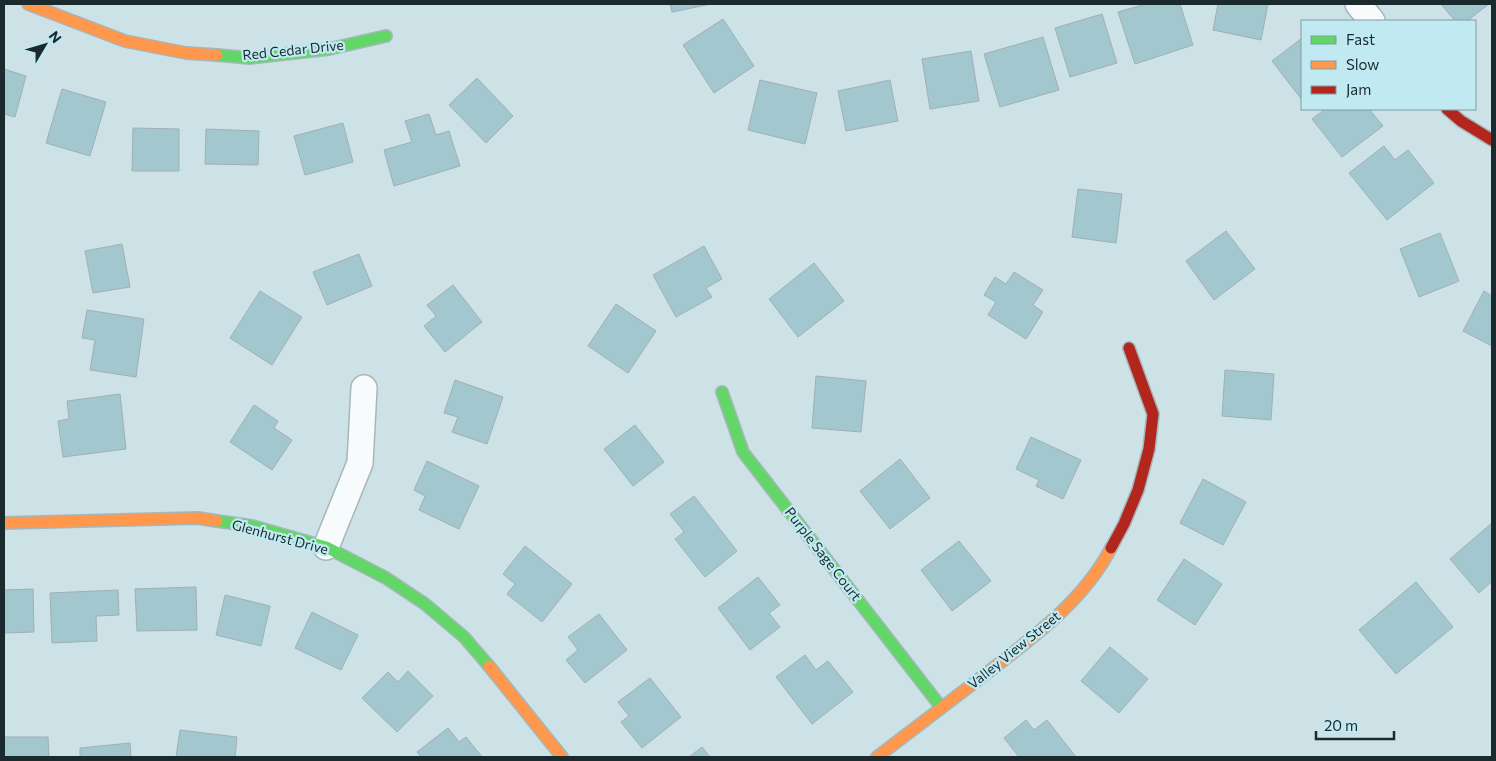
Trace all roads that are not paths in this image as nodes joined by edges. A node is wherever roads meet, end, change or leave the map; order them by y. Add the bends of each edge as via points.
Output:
1 (28, 4) edge
2 (1358, 4) edge
3 (1371, 20) edge
4 (386, 36) dead end
5 (1448, 110) edge
6 (1492, 140) edge
7 (1129, 348) dead end
8 (364, 388) dead end
9 (722, 392) dead end
10 (4, 513) edge
11 (4, 524) edge
12 (326, 547) junction
13 (941, 707) junction
14 (562, 757) edge
15 (877, 757) edge

1 - 4 street, Red Cedar Drive via 125,42 186,54 250,58 329,48
2 - 3 street
5 - 6 street
7 - 13 street, Valley View Street via 1153,414 1149,449 1138,490 1124,524 1103,564 1075,599 1034,638
8 - 12 street via 360,464
9 - 13 street, Purple Sage Court via 743,452
10 - 11 street
11 - 12 street, Glenhurst Drive via 198,518 252,526
12 - 14 street, Glenhurst Drive via 386,578 425,604 464,637
13 - 15 street, Valley View Street

